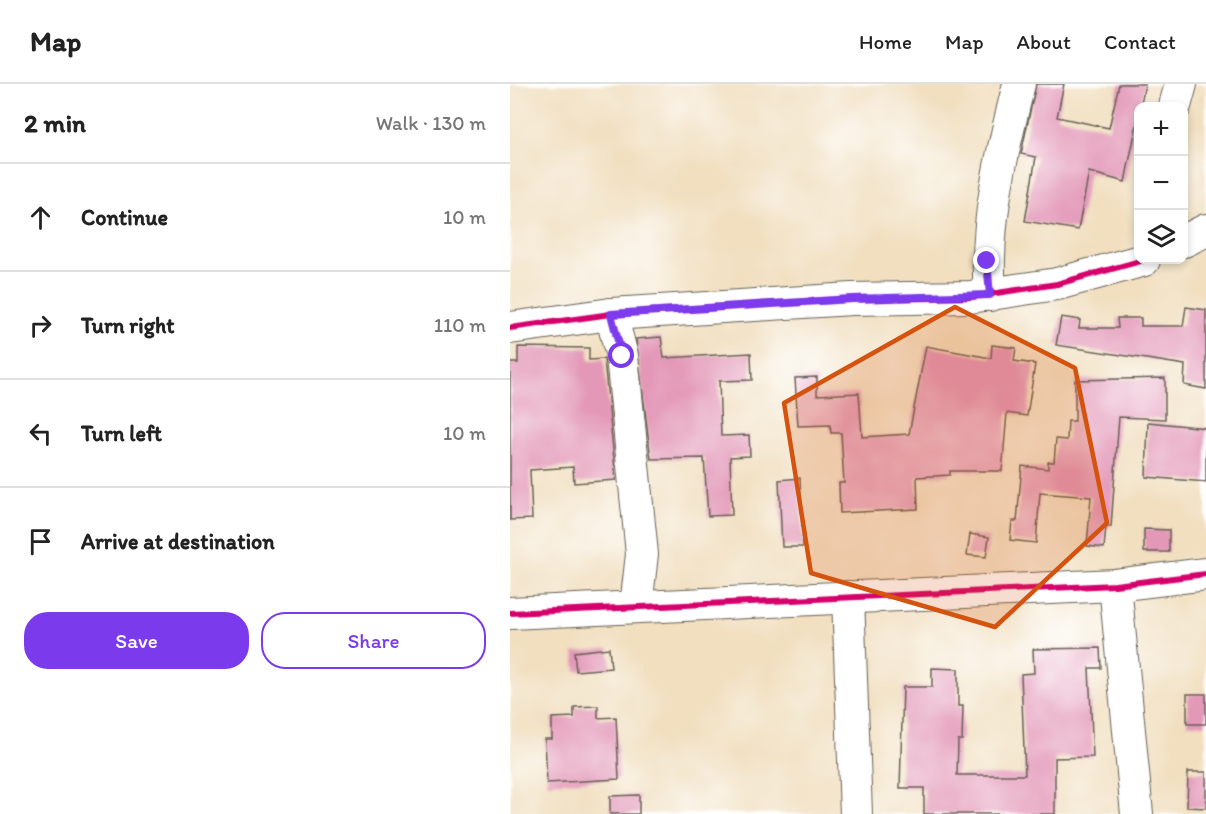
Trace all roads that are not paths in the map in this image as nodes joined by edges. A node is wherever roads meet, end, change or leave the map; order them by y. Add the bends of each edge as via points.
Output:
1 (1019, 84) edge
2 (1180, 84) edge
3 (1176, 102) edge
4 (1206, 230) edge
5 (1188, 239) edge
6 (1134, 262) edge
7 (990, 295) junction
8 (611, 314) junction
9 (510, 328) edge
10 (1206, 574) edge
11 (1115, 585) junction
12 (848, 597) junction
13 (636, 607) junction
14 (510, 613) edge
15 (856, 814) edge
16 (1137, 814) edge

1 - 7 street via 999,163 987,261
2 - 3 street
4 - 5 street
6 - 7 street via 1057,284
7 - 8 street
8 - 9 street
8 - 13 street via 622,356 642,554
10 - 11 street
11 - 12 street
11 - 16 street
12 - 13 street
12 - 15 street
13 - 14 street

